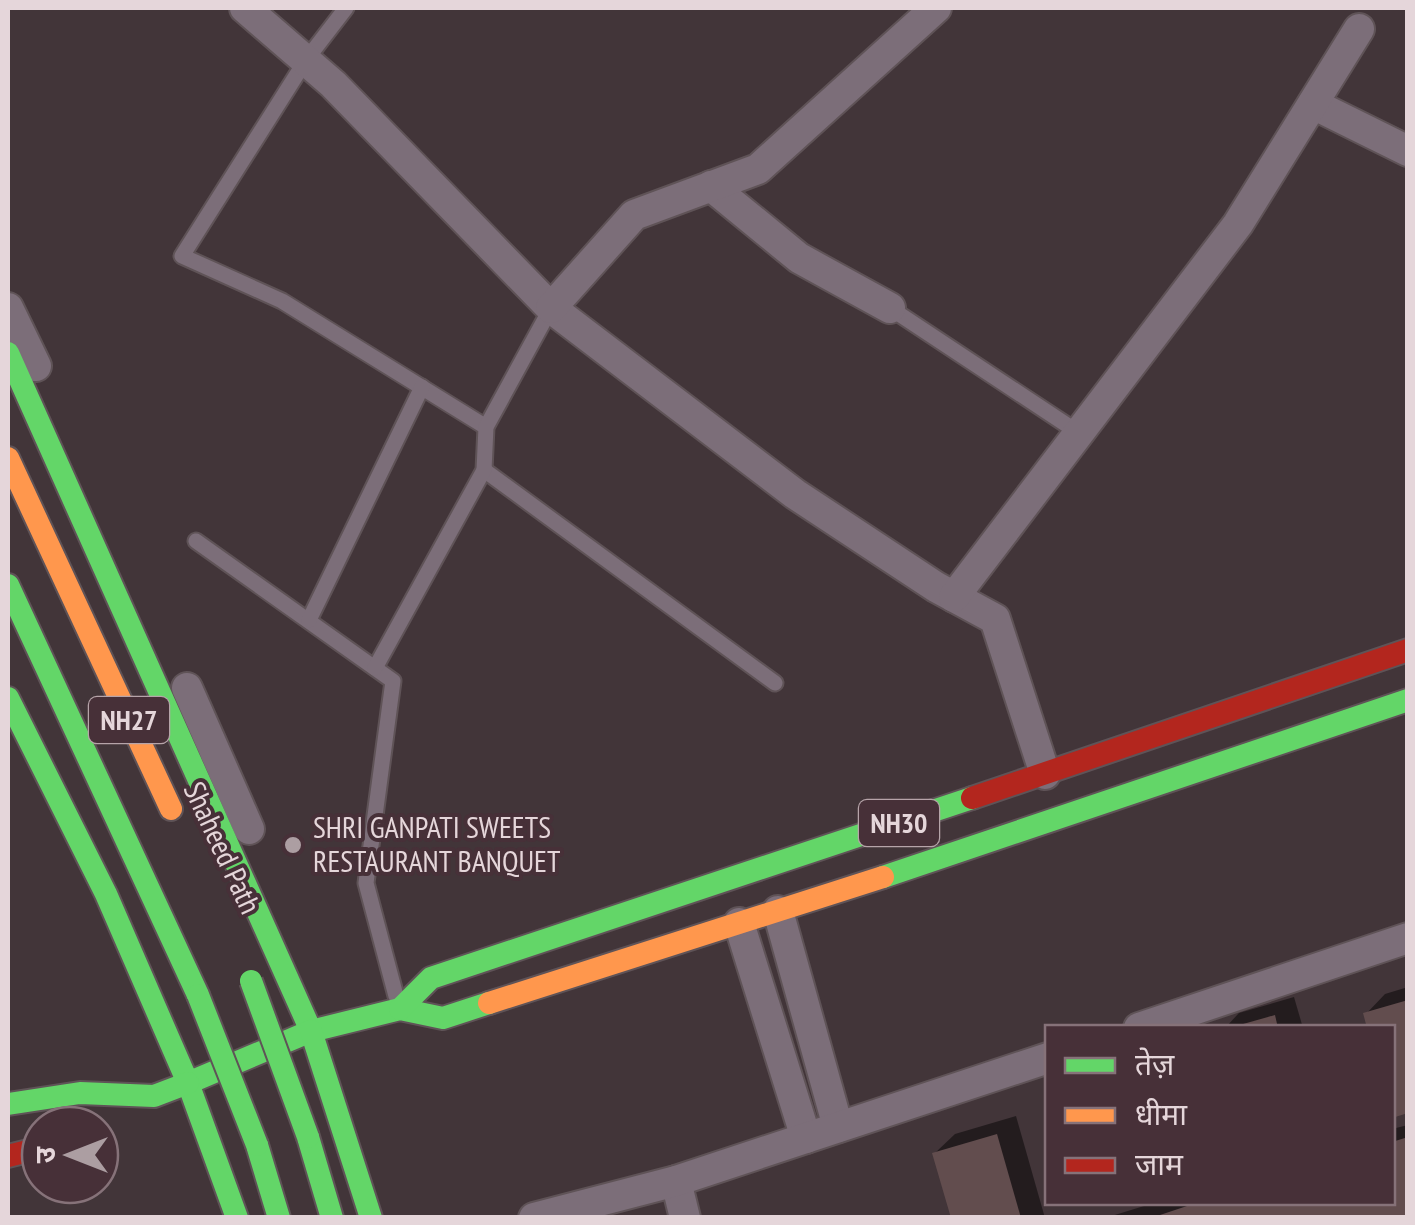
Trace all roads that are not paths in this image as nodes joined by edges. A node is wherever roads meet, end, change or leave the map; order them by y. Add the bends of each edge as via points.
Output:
1 (245, 8) edge
2 (346, 8) edge
3 (936, 8) edge
4 (1359, 29) dead end
5 (306, 60) junction
6 (1313, 104) junction
7 (1408, 151) edge
8 (711, 186) junction
9 (8, 308) edge
10 (552, 308) junction
11 (890, 308) joint
12 (8, 354) edge
13 (422, 388) junction
14 (486, 427) junction
15 (1079, 433) junction
16 (8, 458) edge
17 (484, 470) junction
18 (196, 540) dead end
19 (8, 585) edge
20 (954, 597) junction
21 (309, 620) junction
22 (1408, 650) edge
23 (375, 668) junction
24 (775, 684) dead end
25 (8, 698) edge
26 (1408, 700) edge
27 (1045, 774) junction
28 (180, 831) dead end
29 (778, 911) junction
30 (740, 923) junction
31 (1408, 938) edge
32 (247, 973) dead end
33 (400, 1009) junction
34 (1148, 1025) edge
35 (320, 1028) junction
36 (1045, 1059) edge
37 (188, 1083) junction
38 (154, 1096) junction
39 (8, 1104) edge
40 (120, 1116) edge
41 (838, 1127) junction
42 (806, 1138) junction
43 (676, 1181) junction
44 (237, 1218) edge
45 (280, 1218) edge
46 (332, 1218) edge
47 (371, 1218) edge
48 (534, 1218) edge
49 (685, 1218) edge

1 - 5 street
2 - 5 lane
3 - 8 street via 758,169
4 - 6 street
5 - 10 street
5 - 13 lane via 182,256 282,301
6 - 7 street
6 - 15 street via 1238,224
8 - 10 street via 634,215
8 - 11 street via 799,258
9 - 35 street via 225,768
10 - 14 lane
10 - 20 street via 795,494
11 - 15 lane
12 - 35 main road
13 - 14 lane
13 - 21 lane
14 - 17 lane
15 - 20 street
16 - 28 main road, Shaheed Path / NH27
17 - 23 lane
17 - 24 lane
18 - 21 lane
19 - 45 main road, NH27, bridge via 198,995
20 - 27 street via 994,619
21 - 23 lane
22 - 27 main road, NH30
23 - 33 lane via 393,681 366,882
25 - 37 main road via 106,894
26 - 29 main road, NH30
27 - 33 main road, NH30 via 430,978
29 - 30 main road, NH30
29 - 41 street
30 - 33 main road, NH30 via 442,1018
30 - 42 street
31 - 34 street
32 - 46 main road, bridge
33 - 35 main road, NH30
35 - 37 main road, NH30
35 - 47 main road
36 - 41 street
37 - 38 main road
37 - 44 main road
38 - 39 main road via 80,1093
38 - 40 main road
41 - 42 street
42 - 43 street
43 - 48 street
43 - 49 street

